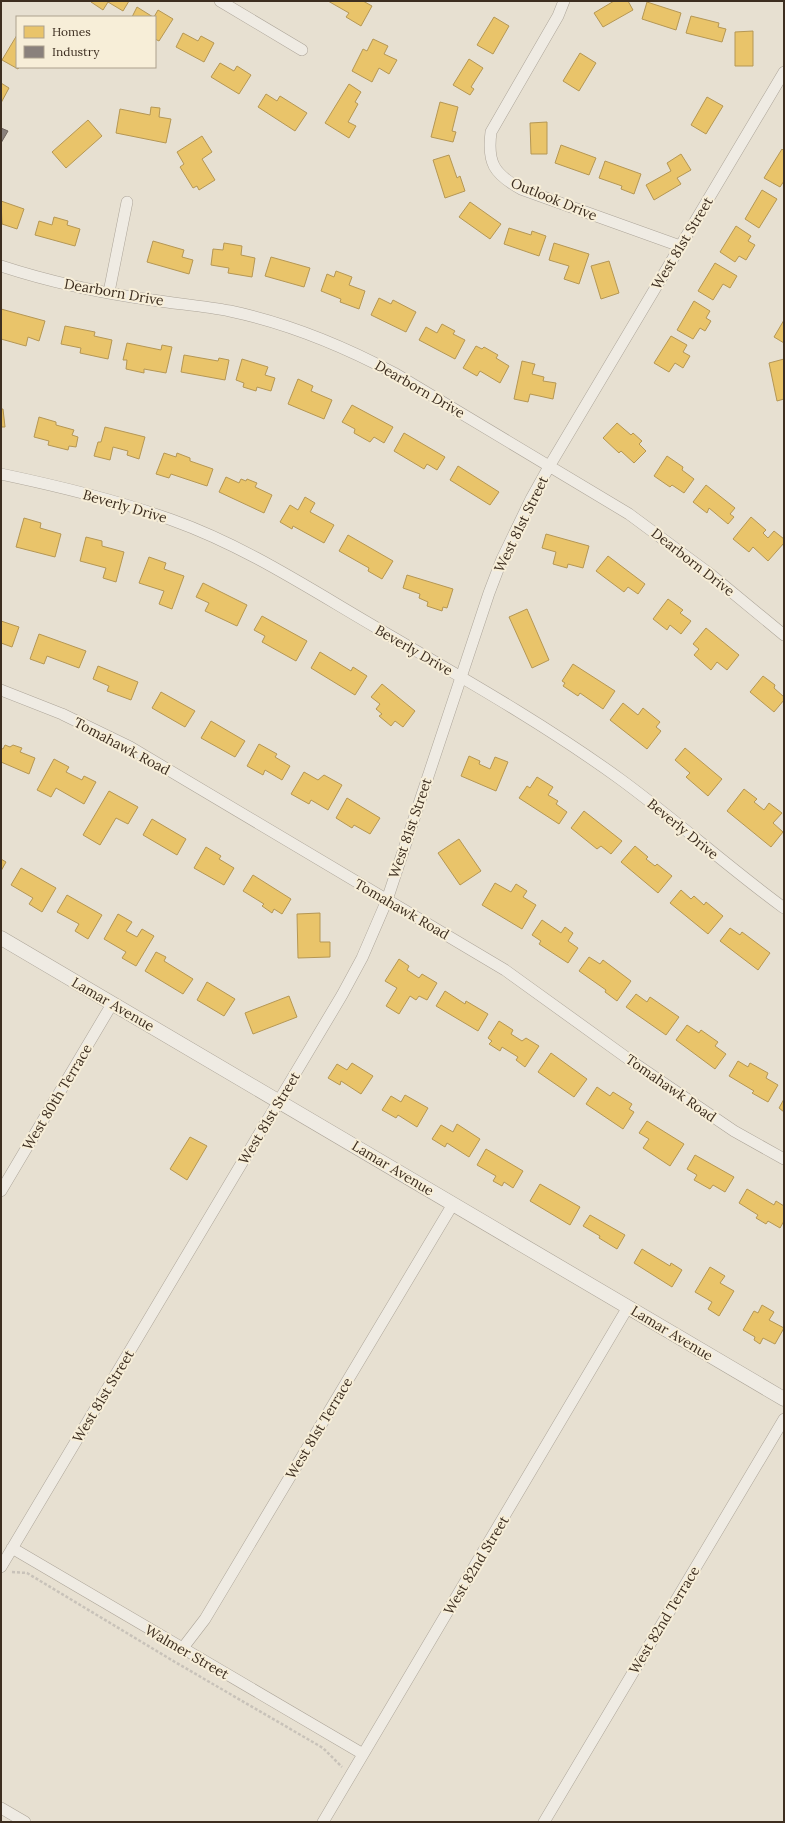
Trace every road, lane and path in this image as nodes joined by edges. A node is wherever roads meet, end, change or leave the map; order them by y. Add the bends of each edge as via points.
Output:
1 (220, 1) edge
2 (564, 1) edge
3 (302, 50) dead end
4 (784, 72) edge
5 (127, 202) dead end
6 (680, 246) junction
7 (1, 266) edge
8 (109, 292) junction
9 (550, 465) junction
10 (1, 474) edge
11 (784, 635) edge
12 (460, 677) junction
13 (1, 690) edge
14 (387, 900) junction
15 (784, 908) edge
16 (1, 938) edge
17 (112, 1004) junction
18 (279, 1101) junction
19 (784, 1159) edge
20 (1, 1191) edge
21 (453, 1204) junction
22 (628, 1308) junction
23 (784, 1399) edge
24 (784, 1419) edge
25 (12, 1548) junction
26 (1, 1567) edge
27 (12, 1572) dead end
28 (182, 1649) junction
29 (363, 1754) junction
30 (342, 1767) dead end
31 (1, 1808) edge
32 (25, 1822) edge
33 (322, 1822) edge
34 (544, 1822) edge

1 - 3 street
2 - 6 street, Outlook Drive via 558,16 491,132 489,147 493,163 503,179 521,189
4 - 6 street, West 81st Street
5 - 8 street
6 - 9 street, West 81st Street
7 - 8 street, Dearborn Drive via 68,285
8 - 9 street, Dearborn Drive via 230,311 313,336 362,356 394,373
9 - 11 street, Dearborn Drive via 667,541
9 - 12 street, West 81st Street via 502,559
10 - 12 street, Beverly Drive via 130,506 214,536 262,560
12 - 14 street, West 81st Street
12 - 15 street, Beverly Drive via 620,779
13 - 14 street, Tomahawk Road via 62,714 130,747
14 - 18 street, West 81st Street via 365,952 342,995
14 - 19 street, Tomahawk Road via 505,970 734,1131
16 - 17 street, Lamar Avenue
17 - 18 street, Lamar Avenue
17 - 20 street, West 80th Terrace
18 - 21 street, Lamar Avenue
18 - 25 street, West 81st Street
21 - 22 street, Lamar Avenue
21 - 28 street, West 81st Terrace via 205,1619
22 - 23 street, Lamar Avenue
22 - 29 street, West 82nd Street
24 - 34 street, West 82nd Terrace
25 - 26 street, West 81st Street
25 - 28 street, Walmer Street
27 - 30 path via 28,1573 323,1748
28 - 29 street, Walmer Street
29 - 33 street, West 82nd Street
31 - 32 street

